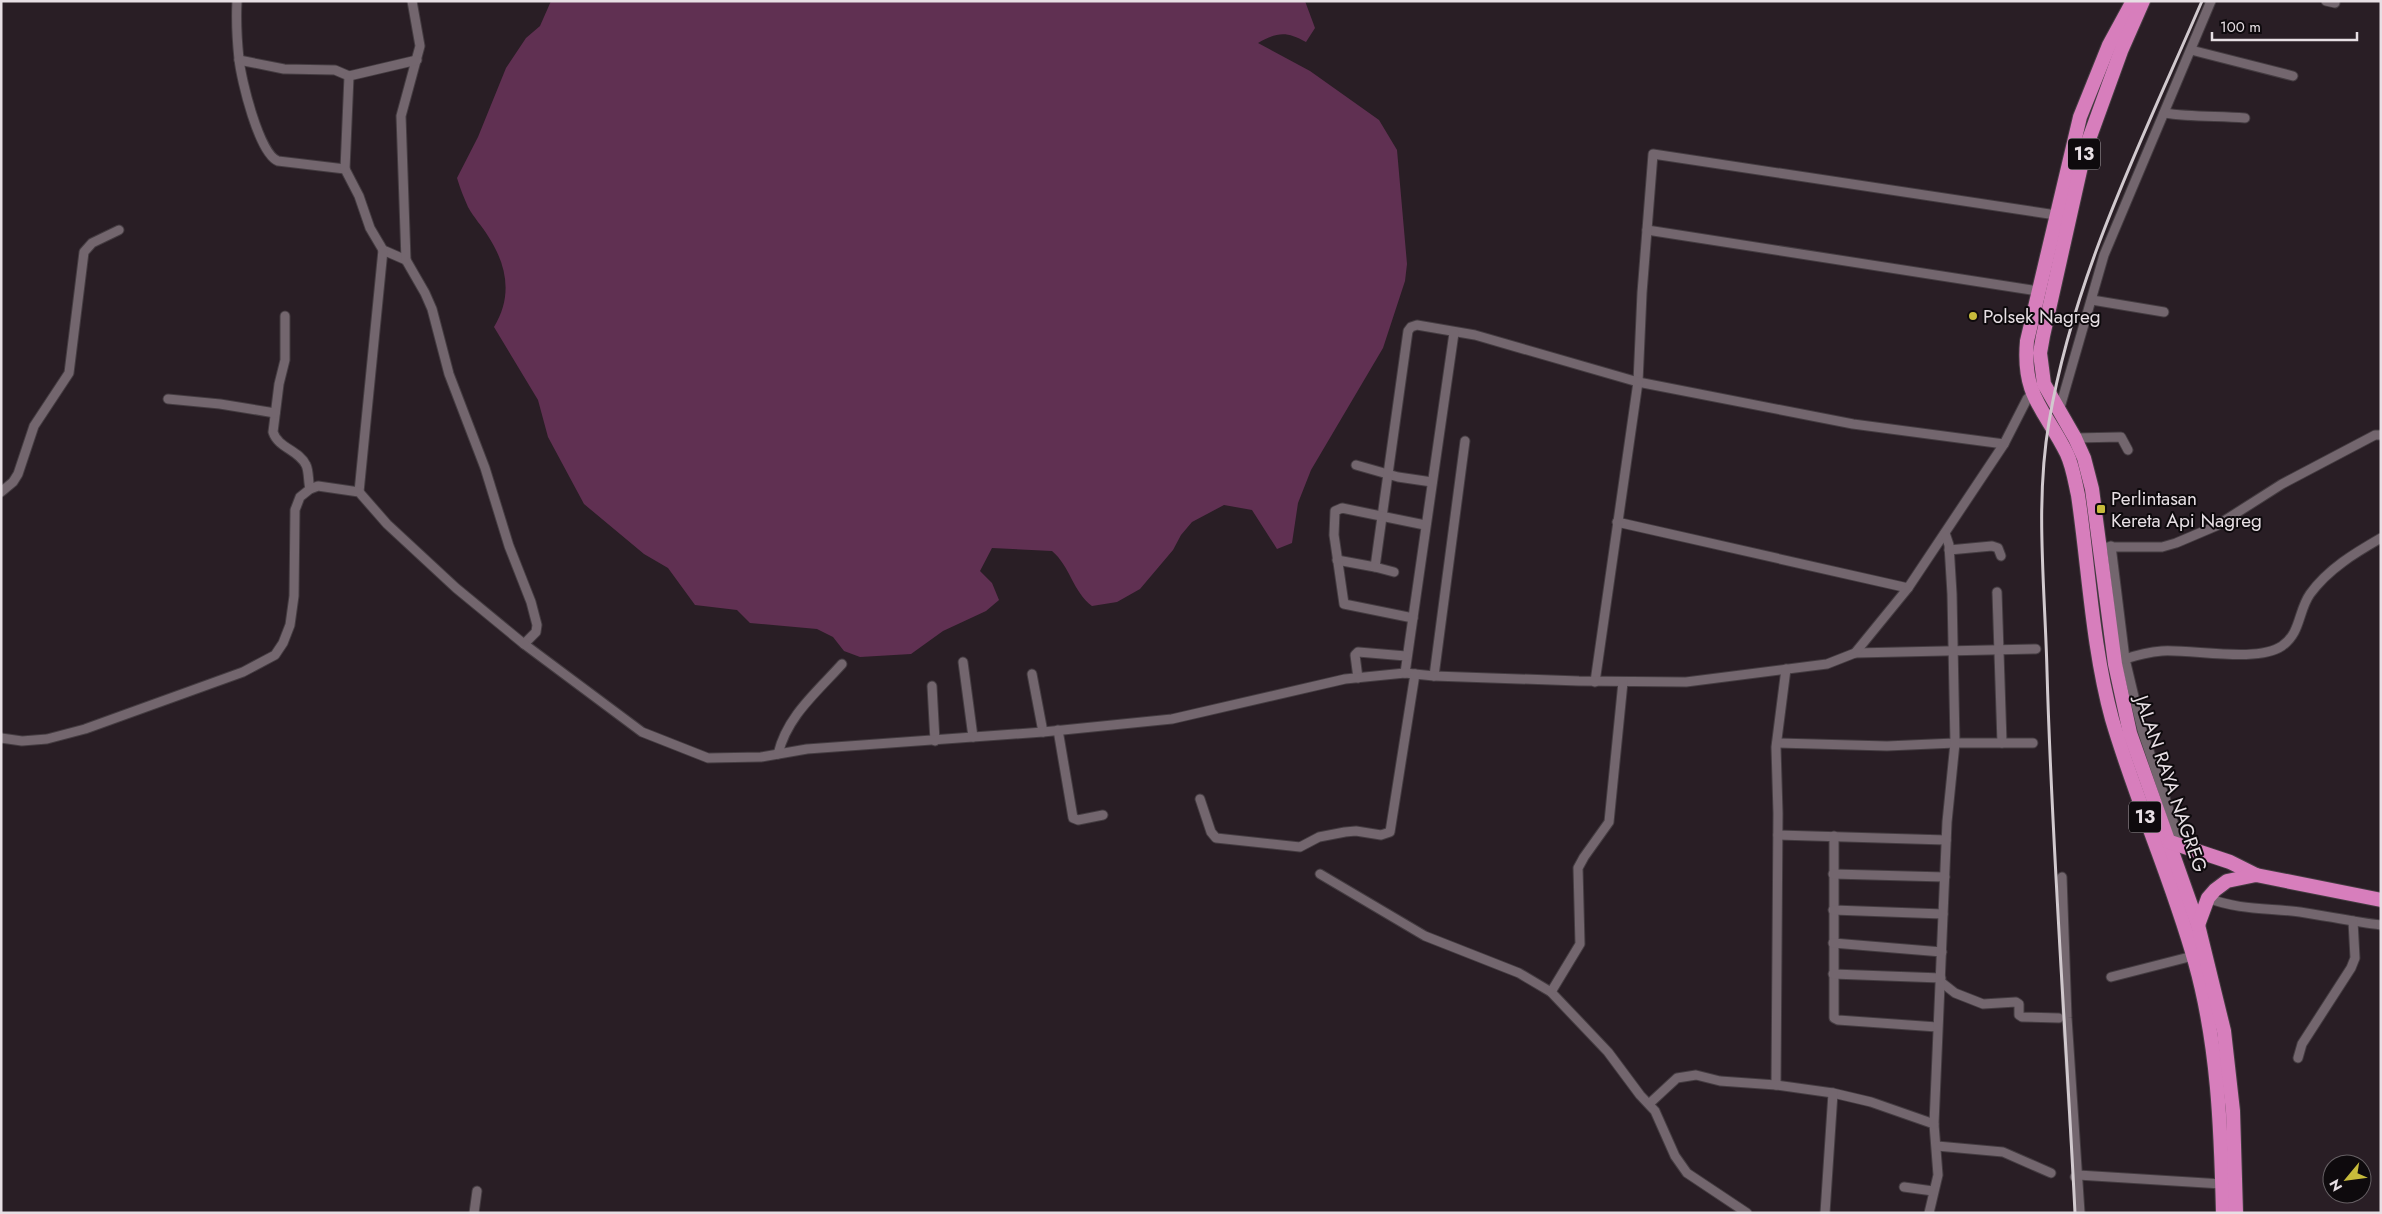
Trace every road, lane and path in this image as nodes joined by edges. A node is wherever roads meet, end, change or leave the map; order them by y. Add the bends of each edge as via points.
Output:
1 (236, 1) edge
2 (412, 1) edge
3 (2211, 1) edge
4 (2137, 2) edge
5 (2190, 50) junction
6 (239, 60) junction
7 (417, 60) junction
8 (349, 76) junction
9 (2294, 76) dead end
10 (2164, 113) junction
11 (2245, 118) dead end
12 (345, 169) junction
13 (2056, 215) junction
14 (119, 230) dead end
15 (1647, 230) junction
16 (382, 250) junction
17 (406, 260) junction
18 (2038, 291) junction
19 (2092, 300) junction
20 (2164, 312) dead end
21 (285, 316) dead end
22 (1454, 333) junction
23 (1638, 382) junction
24 (2044, 384) junction
25 (2032, 393) junction
26 (168, 399) dead end
27 (2059, 411) junction
28 (275, 414) junction
29 (2381, 435) edge
30 (2075, 438) junction
31 (1465, 441) dead end
32 (2004, 444) junction
33 (2128, 450) dead end
34 (1356, 465) dead end
35 (1387, 473) junction
36 (1432, 482) junction
37 (310, 489) junction
38 (1, 492) edge
39 (358, 492) junction
40 (1380, 515) junction
41 (1617, 522) junction
42 (1425, 525) junction
43 (1945, 533) junction
44 (2381, 538) edge
45 (2104, 546) junction
46 (1949, 550) junction
47 (2001, 556) dead end
48 (1337, 560) junction
49 (1375, 567) junction
50 (1394, 572) dead end
51 (1908, 588) junction
52 (1997, 592) dead end
53 (1413, 618) junction
54 (524, 644) junction
55 (2036, 649) dead end
56 (1954, 650) junction
57 (1999, 650) junction
58 (1855, 653) junction
59 (1406, 656) junction
60 (2125, 659) junction
61 (963, 662) dead end
62 (842, 664) dead end
63 (1786, 669) junction
64 (1405, 673) junction
65 (1032, 674) dead end
66 (1415, 674) junction
67 (1434, 676) junction
68 (1358, 678) junction
69 (1595, 682) junction
70 (1623, 682) junction
71 (932, 686) dead end
72 (1058, 730) junction
73 (1043, 732) junction
74 (973, 737) junction
75 (1, 738) edge
76 (935, 741) junction
77 (1777, 743) junction
78 (1955, 743) junction
79 (2002, 743) junction
80 (2033, 743) dead end
81 (778, 754) junction
82 (1200, 799) dead end
83 (1103, 815) dead end
84 (1778, 835) junction
85 (1834, 836) junction
86 (1946, 840) junction
87 (2175, 843) junction
88 (1320, 874) dead end
89 (1833, 874) junction
90 (2256, 875) junction
91 (1945, 877) junction
92 (2062, 877) dead end
93 (2208, 898) junction
94 (2381, 900) edge
95 (1833, 910) junction
96 (1943, 914) junction
97 (2353, 922) junction
98 (2198, 925) junction
99 (2381, 925) edge
100 (1833, 943) junction
101 (1942, 952) junction
102 (2193, 956) junction
103 (1833, 974) junction
104 (2111, 977) dead end
105 (1941, 980) junction
106 (1551, 992) junction
107 (2064, 1018) junction
108 (1937, 1027) junction
109 (2298, 1058) dead end
110 (1776, 1085) junction
111 (1833, 1093) junction
112 (1650, 1103) junction
113 (1934, 1124) junction
114 (1937, 1146) junction
115 (2051, 1173) dead end
116 (2077, 1176) junction
117 (2222, 1184) junction
118 (1904, 1187) dead end
119 (477, 1191) dead end
120 (1933, 1191) junction
121 (474, 1213) edge
122 (1746, 1213) edge
123 (1825, 1213) edge
124 (1929, 1213) edge
125 (2080, 1213) edge
126 (2223, 1213) edge
127 (2236, 1213) edge

1 - 6 street
2 - 7 street via 420,46
3 - 5 street
4 - 13 highway, JALAN RAYA NAGREG / 13 via 2109,45 2080,117
4 - 24 highway, JALAN RAYA NAGREG / 13 via 2080,169 2040,353
5 - 9 street
5 - 10 street
6 - 8 street via 284,69 335,70
6 - 12 street via 256,125 270,156 278,160
7 - 8 street
7 - 17 street via 401,116
8 - 12 street
10 - 11 street via 2190,118 2204,115
10 - 19 street via 2104,255
12 - 16 street
13 - 15 street via 1653,154
13 - 18 highway, JALAN RAYA NAGREG / 13
14 - 38 street via 92,243 84,252 69,373 34,426 18,474
15 - 18 street
15 - 23 street
16 - 17 street
16 - 39 street
17 - 54 street via 432,309 449,374 531,602 536,632
18 - 25 highway, JALAN RAYA NAGREG / 13 via 2026,348
19 - 20 street
19 - 27 street
21 - 28 street via 286,354
22 - 23 street via 1474,335
22 - 35 street via 1417,325 1408,331
22 - 36 street
23 - 32 street via 1853,424
23 - 41 street
24 - 25 street
24 - 27 highway, JALAN RAYA NAGREG / 13
25 - 32 street
25 - 102 highway, JALAN RAYA NAGREG / 13 via 2060,442 2072,472 2105,690 2127,765
26 - 28 street
27 - 30 highway, JALAN RAYA NAGREG / 13
28 - 37 street via 274,435 303,459 308,467
29 - 45 street via 2375,435 2282,484 2216,526 2176,543 2162,547
30 - 33 street via 2121,437
30 - 45 highway, JALAN RAYA NAGREG / 13 via 2084,458
31 - 67 street
32 - 43 street
34 - 35 street
35 - 36 street
35 - 40 street
36 - 42 street
37 - 39 street via 330,486
37 - 75 street via 300,498 295,510 294,596 290,625 284,643 275,655 243,672 85,729 47,739 22,741
39 - 54 street via 442,575
40 - 42 street
40 - 48 street via 1342,508 1335,511
40 - 49 street
41 - 51 street
41 - 69 street
42 - 53 street
43 - 46 street
43 - 51 street
44 - 60 street via 2351,555 2320,581 2309,596 2295,635 2281,647 2266,653 2162,651
45 - 60 street
45 - 87 highway, JALAN RAYA NAGREG / 13 via 2120,693 2140,762
46 - 47 street via 1992,546 1998,548
46 - 56 street
48 - 49 street
48 - 53 street via 1344,604
49 - 50 street
51 - 58 street
52 - 57 street
53 - 59 street
54 - 81 street via 642,732 665,743 708,758
55 - 57 street
56 - 57 street
56 - 58 street
56 - 78 street
57 - 79 street
58 - 63 street via 1827,664
59 - 64 street
59 - 68 street via 1358,652 1355,655
60 - 87 street
61 - 74 street
62 - 81 street via 786,728
63 - 70 street via 1686,682
63 - 77 street
64 - 66 street
64 - 68 street
65 - 73 street
66 - 67 street
66 - 82 street via 1390,832 1381,835 1356,831 1327,835 1300,847 1216,838
67 - 69 street
68 - 72 street via 1172,720
69 - 70 street
70 - 106 street via 1611,816 1578,868 1580,944
71 - 76 street
72 - 73 street
72 - 83 street via 1073,818
73 - 74 street
74 - 76 street
76 - 81 street via 807,749
77 - 78 street via 1886,746
77 - 84 street
78 - 79 street
78 - 86 street
79 - 80 street
84 - 85 street
84 - 110 street
85 - 86 street
85 - 89 street
86 - 91 street
87 - 90 highway via 2230,862
87 - 98 highway, JALAN RAYA NAGREG / 13
88 - 106 street via 1426,936 1519,973
89 - 91 street
89 - 95 street
90 - 93 highway via 2227,881
90 - 94 highway
91 - 96 street
92 - 107 street
93 - 97 street via 2235,907 2299,912
93 - 98 highway
95 - 96 street
95 - 100 street
96 - 101 street
97 - 99 street
97 - 109 street via 2354,958 2351,968 2302,1044
98 - 127 highway, JALAN RAYA NAGREG / 13 via 2229,1056
100 - 101 street
100 - 103 street
101 - 105 street
102 - 104 street
102 - 117 highway, JALAN RAYA NAGREG / 13 via 2215,1064
103 - 105 street
103 - 108 street via 1835,1019
105 - 107 street via 1955,994 1983,1004 2016,1002 2022,1017
105 - 108 street
106 - 112 street via 1608,1052 1640,1095
107 - 116 street
108 - 113 street
110 - 111 street
110 - 112 street via 1686,1075 1668,1084
111 - 113 street via 1871,1102
111 - 123 street
112 - 122 street via 1661,1120 1675,1156 1687,1173
113 - 114 street
114 - 115 street via 2003,1152
114 - 120 street via 1938,1175
116 - 117 street
116 - 125 street
117 - 126 highway, JALAN RAYA NAGREG / 13
118 - 120 street
119 - 121 street
120 - 124 street

